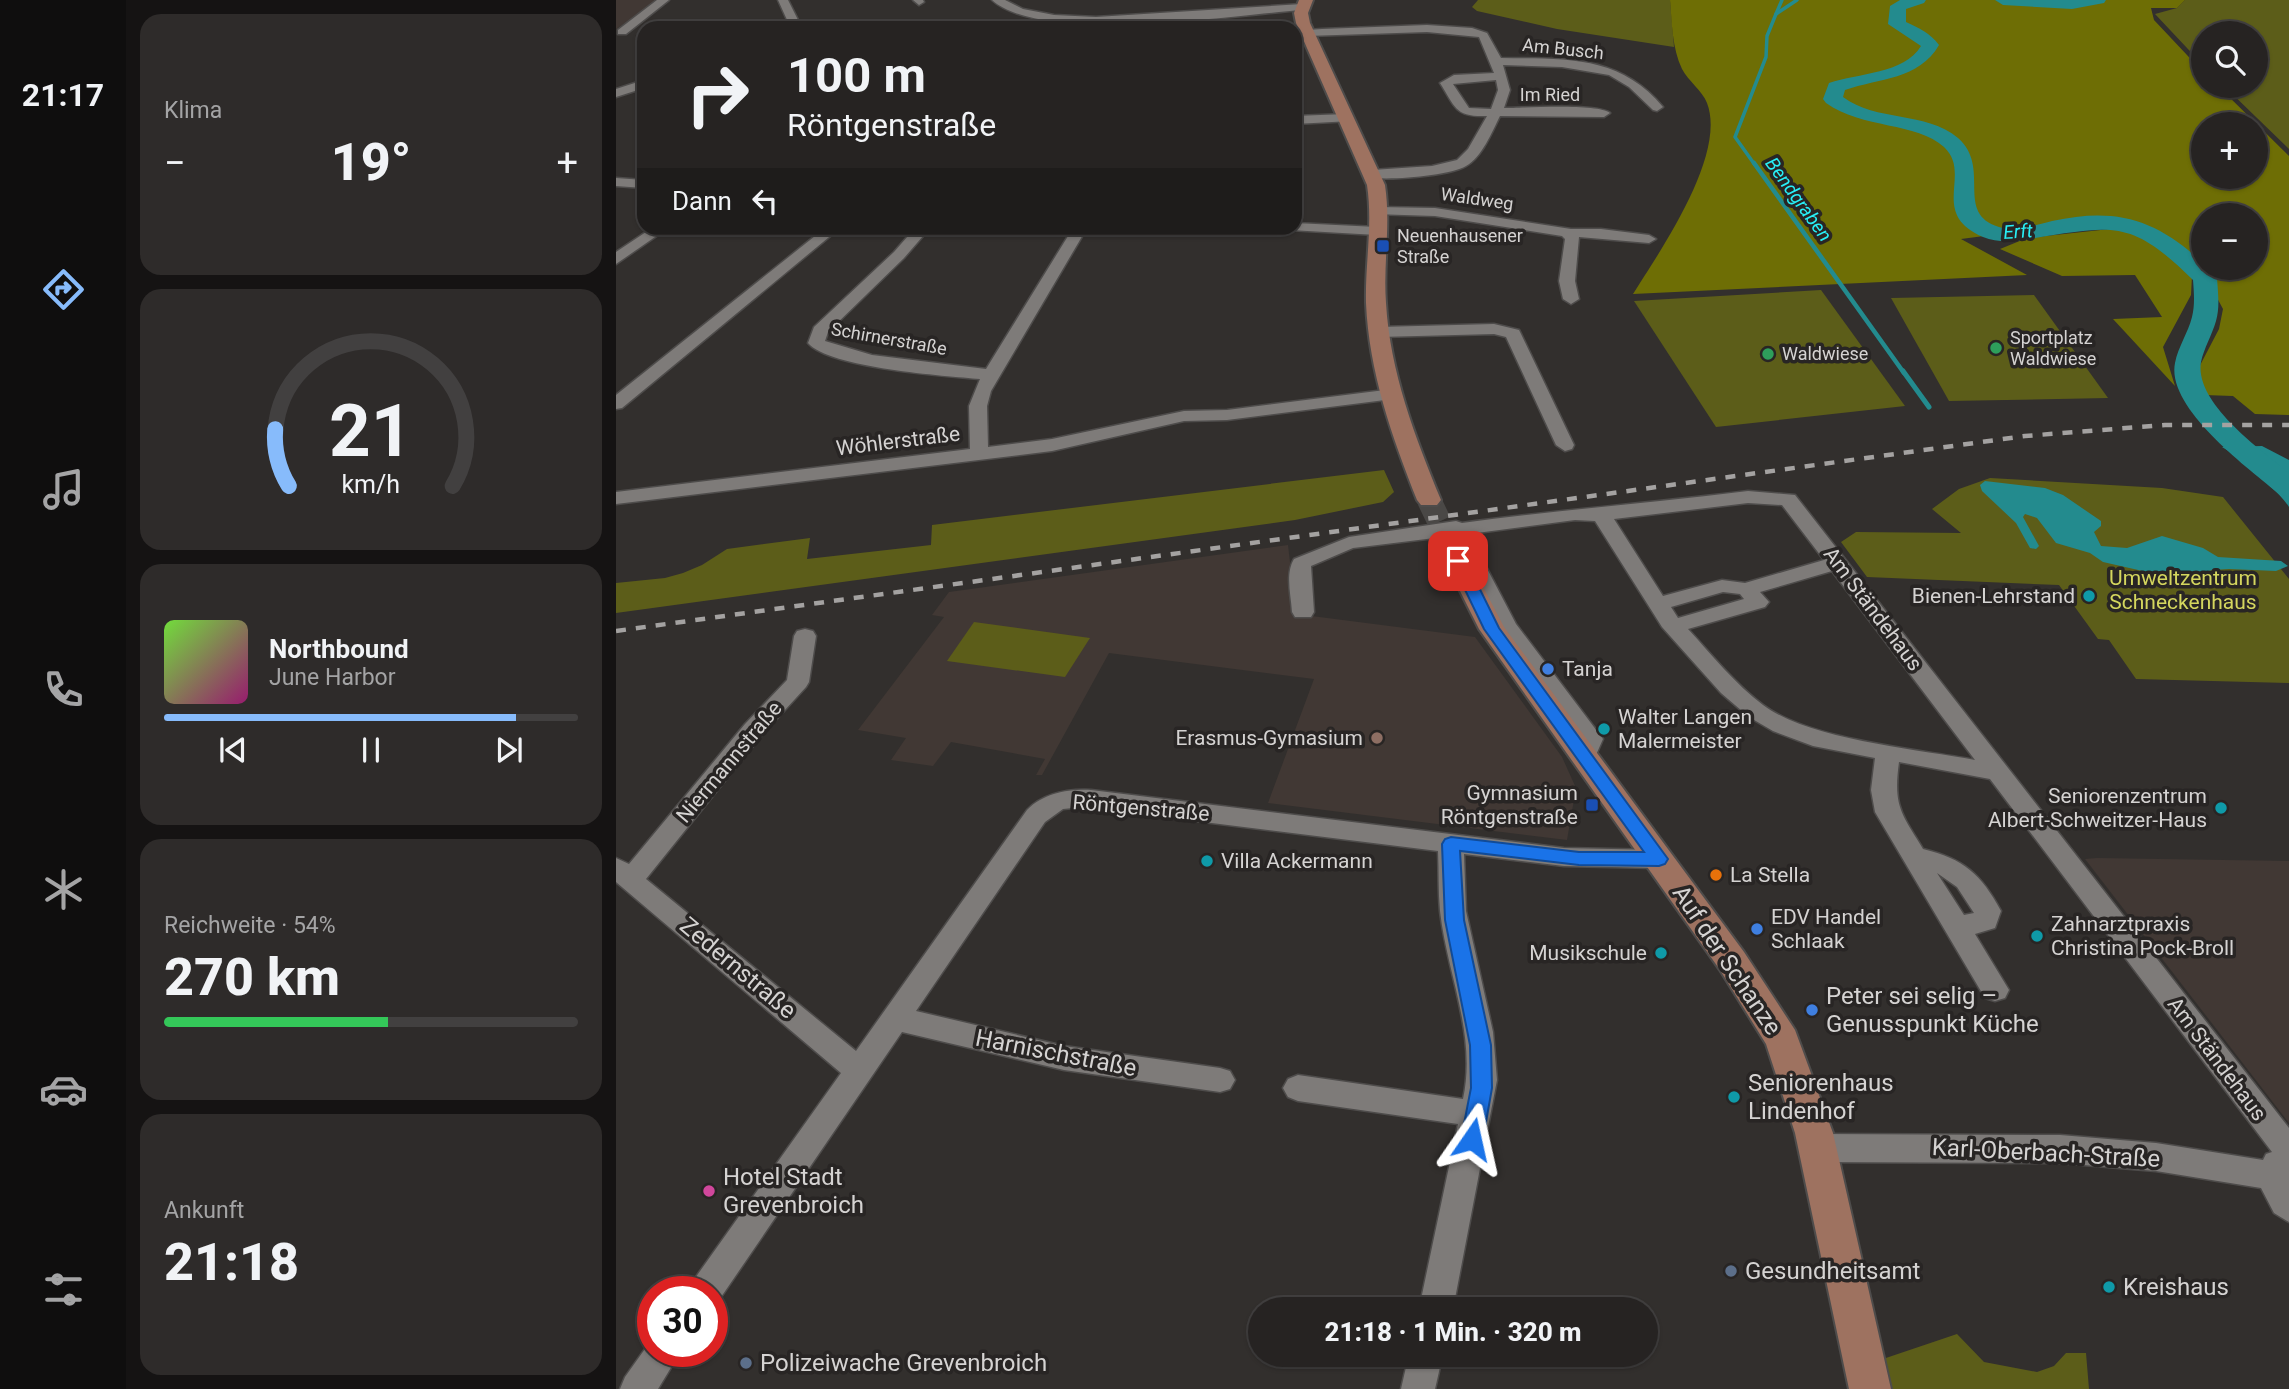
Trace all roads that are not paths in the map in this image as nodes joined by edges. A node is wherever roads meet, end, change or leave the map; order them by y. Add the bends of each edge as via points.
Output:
1 (664, 0) edge
2 (783, 0) edge
3 (997, 0) edge
4 (1279, 4) edge
5 (1304, 4) edge
6 (792, 20) dead end
7 (1083, 21) edge
8 (1153, 21) edge
9 (1302, 21) edge
10 (622, 32) dead end
11 (1307, 33) junction
12 (1495, 61) junction
13 (1500, 76) junction
14 (637, 86) edge
15 (616, 93) edge
16 (1657, 107) dead end
17 (1496, 113) junction
18 (1604, 113) dead end
19 (1346, 118) junction
20 (1302, 120) edge
21 (1372, 174) junction
22 (616, 182) edge
23 (637, 184) edge
24 (1378, 211) junction
25 (1302, 227) edge
26 (1377, 231) junction
27 (1569, 233) junction
28 (651, 235) edge
29 (825, 235) edge
30 (917, 235) edge
31 (1076, 235) edge
32 (1650, 239) dead end
33 (616, 259) edge
34 (1571, 299) dead end
35 (1379, 332) junction
36 (990, 375) junction
37 (1391, 388) junction
38 (616, 404) edge
39 (1565, 445) dead end
40 (979, 454) junction
41 (616, 498) edge
42 (1429, 500) tunnel mouth
43 (1601, 515) junction
44 (1456, 527) junction
45 (1458, 561) tunnel mouth
46 (1838, 563) junction
47 (1746, 589) junction
48 (1657, 604) junction
49 (1303, 612) dead end
50 (1674, 626) junction
51 (805, 636) dead end
52 (1888, 753) junction
53 (1584, 758) junction
54 (1996, 772) junction
55 (1451, 844) junction
56 (1915, 857) junction
57 (1659, 859) junction
58 (623, 873) edge
59 (1957, 927) junction
60 (1995, 990) dead end
61 (894, 1018) junction
62 (858, 1070) junction
63 (1220, 1080) dead end
64 (1298, 1088) dead end
65 (1477, 1114) junction
66 (1817, 1148) junction
67 (2284, 1160) edge
68 (2289, 1208) edge
69 (716, 1276) edge
70 (1439, 1297) edge
71 (653, 1367) edge
72 (1423, 1367) edge
73 (637, 1389) edge
74 (1418, 1389) edge
75 (1870, 1389) edge

1 - 10 street
2 - 6 street
3 - 7 street via 1016,11
4 - 5 street
4 - 8 street
9 - 11 main road
11 - 12 street via 1474,32 1487,39
11 - 19 main road
12 - 13 street
12 - 16 street, Am Busch via 1616,74
13 - 17 street via 1504,91
13 - 17 street, Im Ried via 1446,83 1465,112
14 - 15 street
17 - 18 street, Im Ried
17 - 21 street via 1460,164
19 - 20 street
19 - 21 main road
21 - 24 main road
22 - 23 street
24 - 26 main road
24 - 27 street, Waldweg via 1435,212
25 - 26 street
26 - 35 main road
27 - 32 street, Waldweg
27 - 34 street via 1573,239 1567,281
28 - 33 street
29 - 38 street
30 - 36 street, Schirnerstraße via 820,330 816,343 857,356
31 - 36 street
35 - 37 main road
35 - 39 street via 1494,329 1513,334
36 - 40 street via 979,398
37 - 40 street, Wöhlerstraße via 1216,416 1184,416 1068,442
37 - 42 main road
40 - 41 street, Wöhlerstraße
43 - 44 street, Am Ständehaus
43 - 46 street, Am Ständehaus via 1748,498 1788,499
43 - 48 street
44 - 49 street, Am Ständehaus via 1349,543 1301,563
44 - 53 street via 1503,622 1591,739
45 - 53 main road, Auf der Schanze via 1492,629
46 - 47 street
46 - 54 street, Am Ständehaus
47 - 48 street via 1722,586
47 - 50 street via 1758,602
48 - 50 street
50 - 52 street via 1737,695 1770,720 1821,740
51 - 58 street, Niermannstraße via 798,682
52 - 54 street
52 - 56 street via 1883,801
53 - 57 main road, Auf der Schanze
54 - 67 street, Am Ständehaus
55 - 57 street, Röntgenstraße via 1579,858
55 - 61 street, Röntgenstraße via 1091,799 1060,801 1036,816
55 - 65 street via 1455,920 1480,1045
56 - 59 street
56 - 59 street via 1962,874 1988,911 1986,921
57 - 66 main road, Auf der Schanze via 1774,1027 1796,1074
58 - 62 street, Zedernstraße
59 - 60 street
61 - 62 street, Röntgenstraße
61 - 63 street, Harnischstraße via 1049,1055
62 - 69 street, Röntgenstraße
64 - 65 street
65 - 70 street
66 - 67 street, Karl-Oberbach-Straße via 2060,1149
66 - 75 main road, Auf der Schanze
67 - 68 street via 2276,1190
71 - 73 street
72 - 74 street

